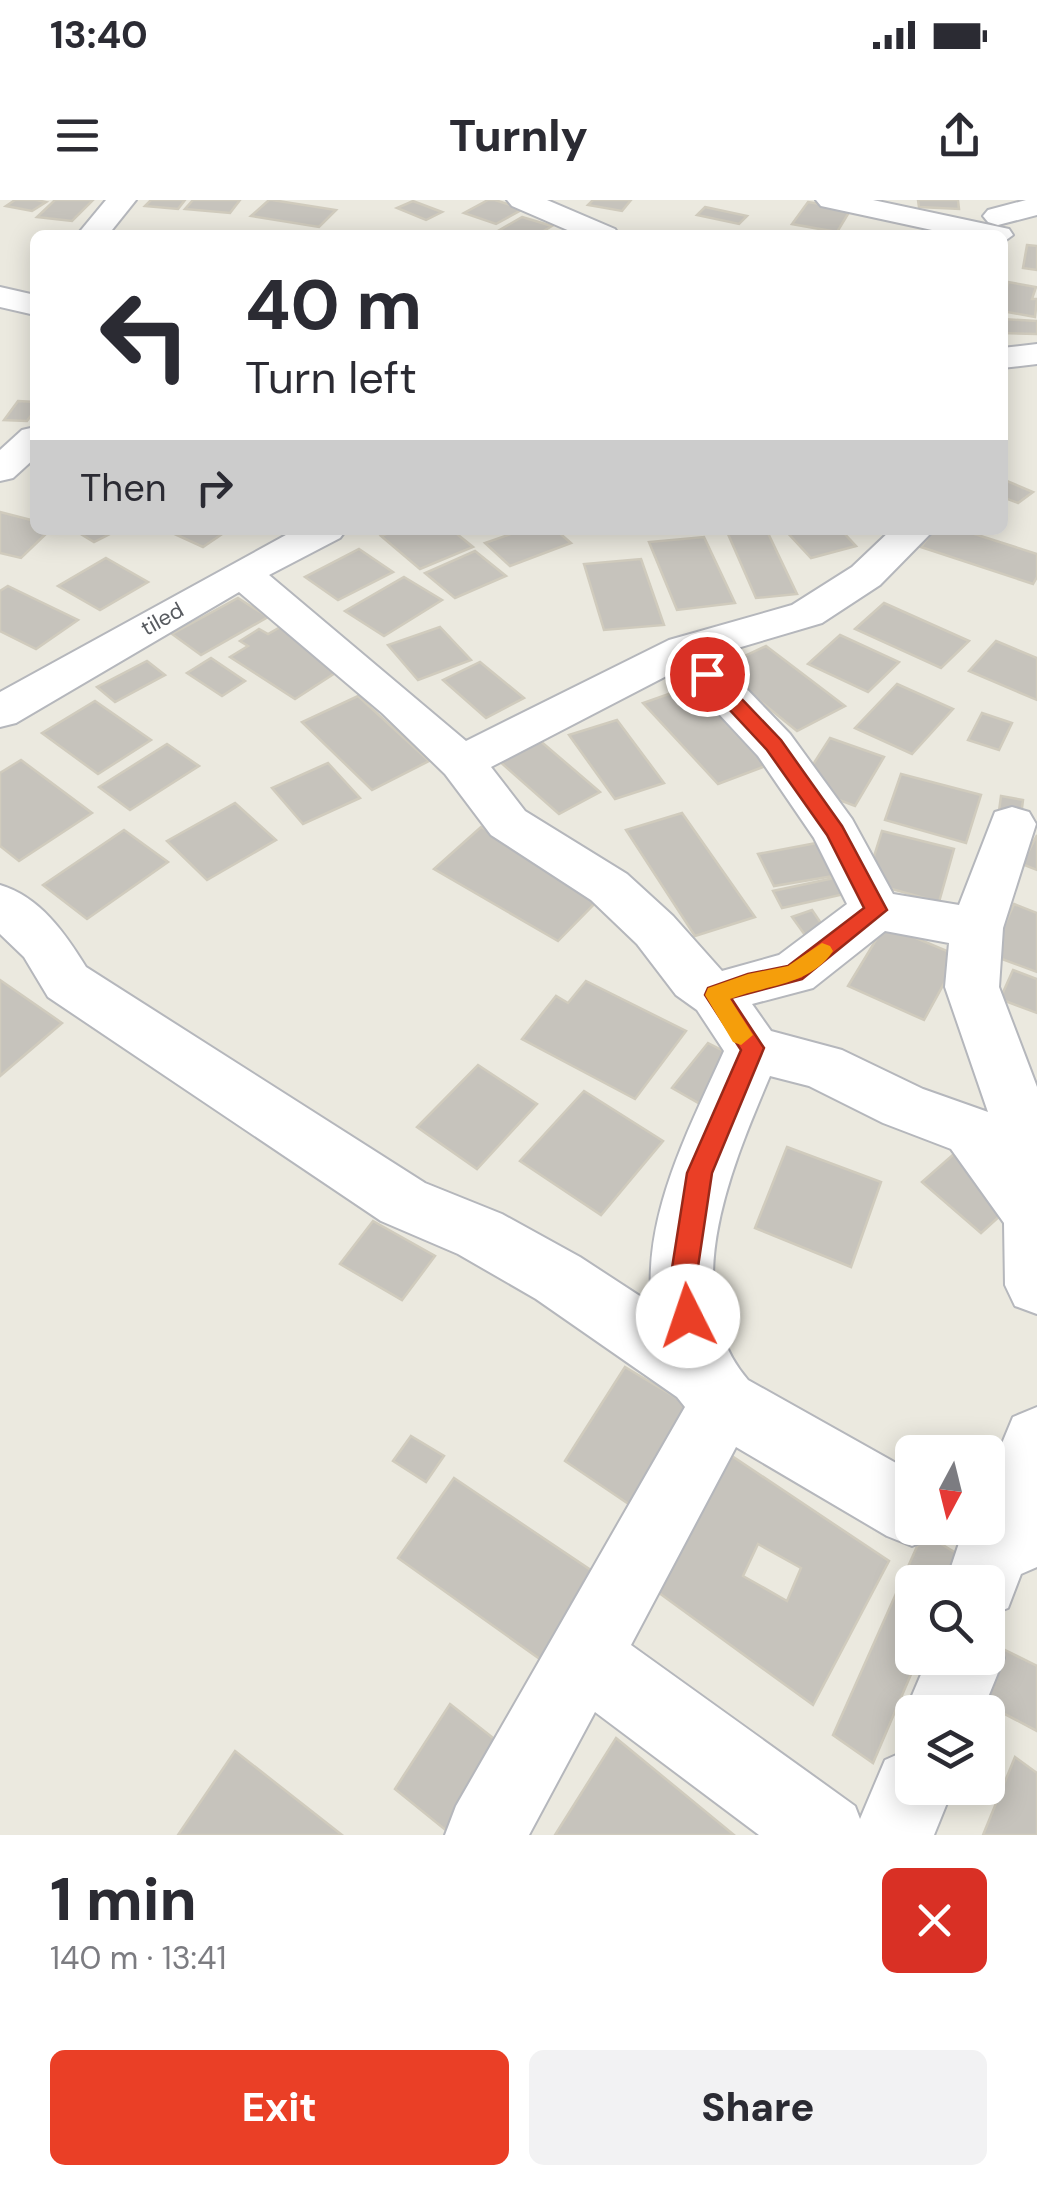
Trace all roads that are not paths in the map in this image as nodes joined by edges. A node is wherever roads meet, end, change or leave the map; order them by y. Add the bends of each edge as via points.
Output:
1 (120, 200) edge
2 (522, 200) edge
3 (831, 200) edge
4 (1037, 206) edge
5 (1000, 226) edge
6 (96, 230) edge
7 (592, 230) edge
8 (30, 443) edge
9 (0, 470) edge
10 (316, 535) edge
11 (909, 535) edge
12 (242, 573) junction
13 (684, 650) junction
14 (0, 712) edge
15 (462, 763) junction
16 (1012, 824) dead end
17 (0, 904) edge
18 (876, 910) junction
19 (977, 928) junction
20 (716, 995) junction
21 (753, 1048) junction
22 (1004, 1171) junction
23 (1037, 1286) edge
24 (712, 1389) junction
25 (1037, 1441) edge
26 (895, 1502) edge
27 (987, 1548) edge
28 (585, 1658) junction
29 (906, 1805) edge
30 (485, 1835) edge
31 (826, 1835) edge
32 (894, 1835) edge

1 - 6 street
2 - 7 street
3 - 5 street
4 - 5 street
8 - 9 street
10 - 12 street, tiled
11 - 13 street via 866,576 808,614
12 - 14 street, tiled
12 - 15 street via 317,631
13 - 15 street
13 - 18 street via 774,745 835,832
15 - 20 street via 508,823 609,887 694,980
16 - 19 street
17 - 24 street via 44,942 67,982 402,1202 480,1234 558,1278
18 - 19 street
18 - 20 street via 794,973
19 - 22 street via 972,987 1019,1116 1020,1152
20 - 21 street
21 - 22 street via 822,1066 972,1132
21 - 24 street via 700,1173 690,1219 682,1287
22 - 23 street via 1035,1218
24 - 26 street
24 - 28 street
25 - 27 street via 1035,1483
28 - 30 street
28 - 31 street
29 - 32 street

